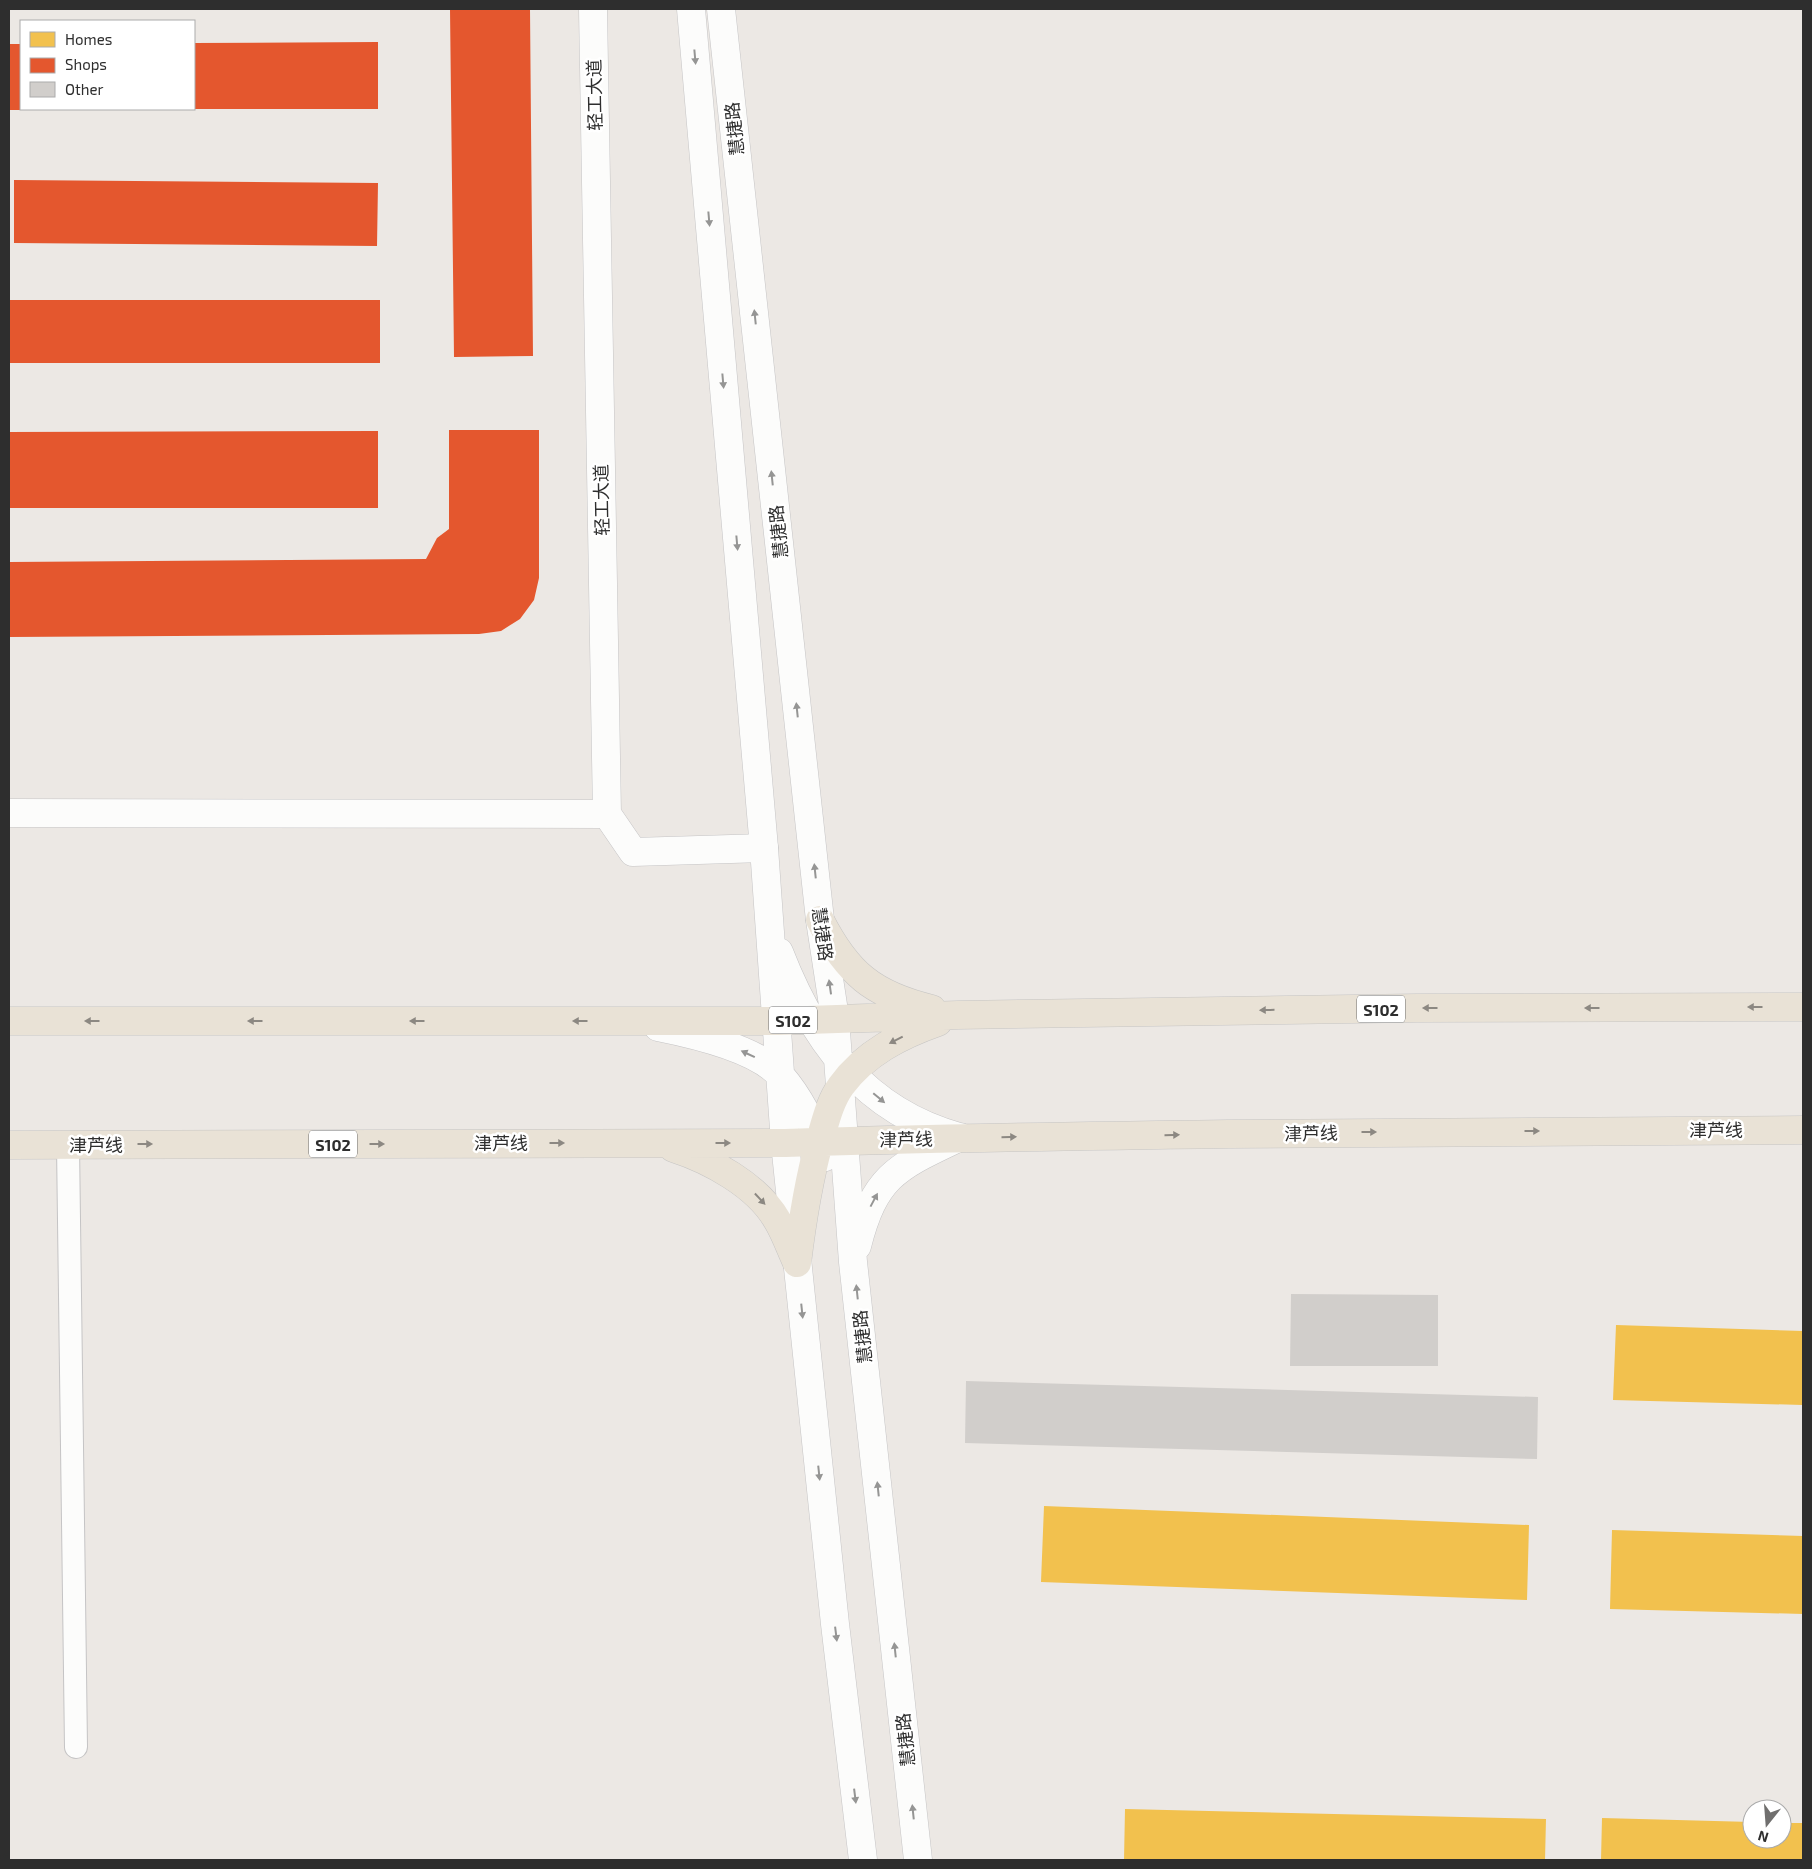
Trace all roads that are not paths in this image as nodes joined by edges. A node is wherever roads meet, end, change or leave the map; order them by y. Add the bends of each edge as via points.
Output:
1 (593, 9) edge
2 (691, 9) edge
3 (721, 9) edge
4 (9, 814) edge
5 (607, 814) junction
6 (764, 848) junction
7 (820, 920) junction
8 (770, 927) junction
9 (1803, 1007) edge
10 (958, 1015) junction
11 (823, 1019) junction
12 (9, 1021) edge
13 (629, 1021) junction
14 (777, 1021) junction
15 (844, 1074) junction
16 (780, 1075) junction
17 (1803, 1130) edge
18 (960, 1138) junction
19 (832, 1141) junction
20 (657, 1143) junction
21 (785, 1143) junction
22 (9, 1145) edge
23 (68, 1145) junction
24 (797, 1262) junction
25 (853, 1262) junction
26 (76, 1747) dead end
27 (862, 1860) edge
28 (918, 1860) edge

1 - 5 main road, 轻工大道
2 -> 6 main road, 慧捷路
7 -> 3 main road, 慧捷路
4 - 5 main road
5 - 6 main road via 633,852
6 - 8 main road, 慧捷路
7 - 10 highway via 842,958 866,981 899,999
11 -> 7 main road, 慧捷路
8 - 11 main road via 786,969
8 - 14 main road, 慧捷路
9 -> 10 highway, S102 via 1417,1008
10 - 11 highway, S102
10 -> 15 highway via 883,1046
11 - 14 highway, S102
11 - 15 main road, 慧捷路
13 -> 12 highway, S102
13 - 14 highway, S102
16 -> 13 main road via 760,1060 730,1046 684,1032
14 - 16 main road, 慧捷路
15 -> 18 main road via 901,1114
15 - 19 highway via 828,1113
16 - 19 main road via 807,1115
16 - 21 main road, 慧捷路
18 -> 17 highway, 津芦线 / S102
18 - 19 highway, 津芦线 / S102
25 -> 18 main road via 874,1196 890,1177 906,1164
19 - 21 highway, 津芦线 / S102
19 - 24 highway via 804,1208
19 - 25 main road via 832,1177
20 -> 21 highway, 津芦线 / S102
23 -> 20 highway, 津芦线 / S102
20 -> 24 highway via 695,1155 729,1174 758,1196 777,1219
21 - 24 main road, 慧捷路
22 - 23 highway, 津芦线 / S102
23 - 26 lane
24 -> 27 main road, 慧捷路
28 -> 25 main road, 慧捷路

